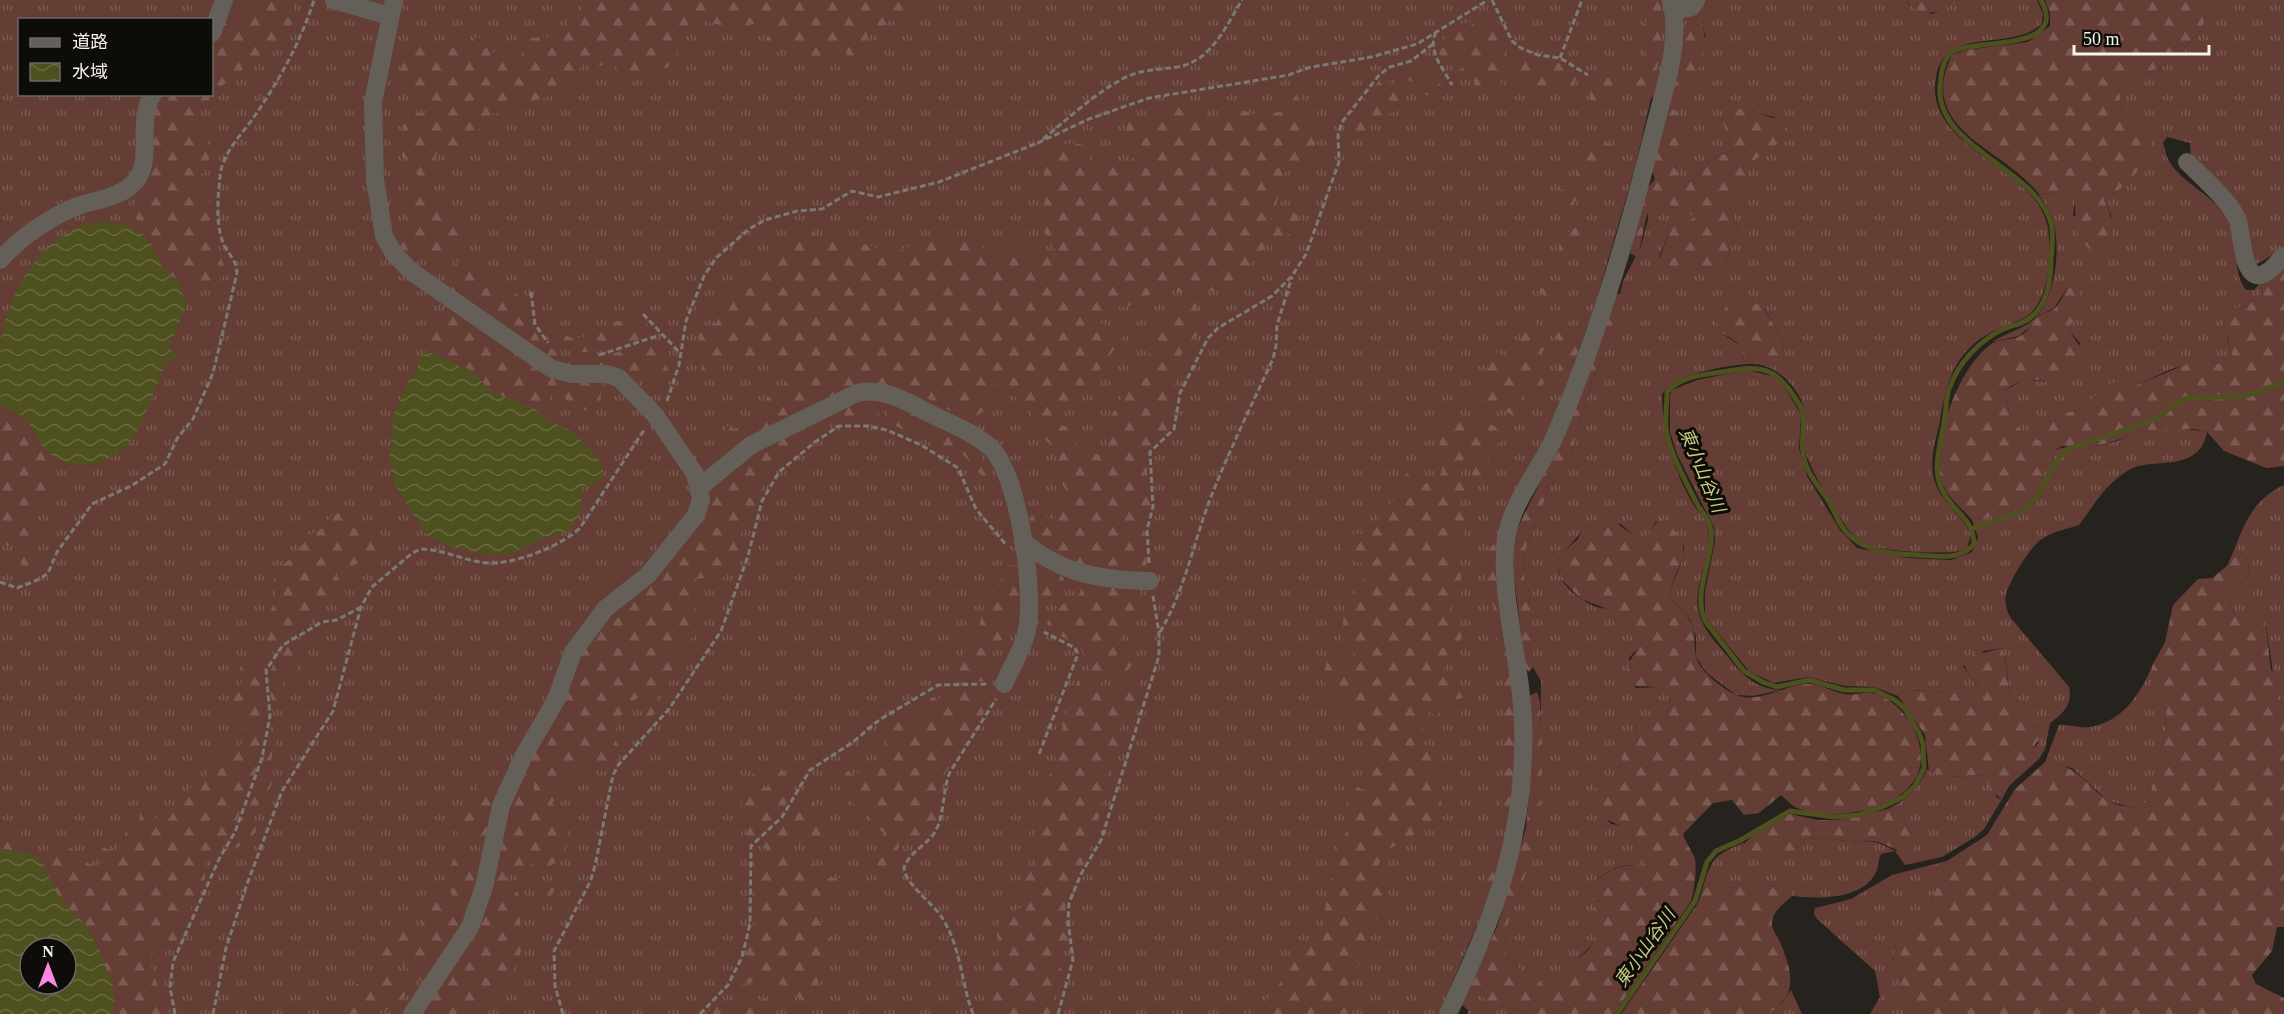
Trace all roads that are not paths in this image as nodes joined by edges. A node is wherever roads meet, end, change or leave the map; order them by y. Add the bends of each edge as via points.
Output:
1 (224, 0) edge
2 (334, 0) edge
3 (1696, 0) edge
4 (1672, 5) edge
5 (392, 8) edge
6 (213, 29) edge
7 (139, 96) edge
8 (152, 96) edge
9 (144, 120) junction
10 (2187, 162) dead end
11 (2284, 256) edge
12 (0, 260) edge
13 (700, 487) junction
14 (1023, 541) junction
15 (1150, 581) road end
16 (1004, 684) road end
17 (412, 1014) edge
18 (1448, 1014) edge

1 - 6 street
2 - 5 street
3 - 4 street via 1692,7
4 - 18 street via 1675,35 1671,63 1638,195 1587,352 1553,440 1511,521 1506,540 1523,718 1522,798 1506,875 1482,941
5 - 13 street via 374,102 379,214 384,236 394,254 412,272 536,360 563,373 619,378 657,419
7 - 9 street
8 - 9 street
9 - 12 street via 143,166 130,187 75,208 17,241
10 - 11 street via 2238,221 2246,263 2252,272 2267,273
13 - 14 street via 751,445 857,393 872,390 891,394 991,448 1005,474
13 - 17 street via 696,515 648,575 605,609 573,652 556,700 524,755 501,806 484,887 470,927
14 - 15 street via 1054,563 1085,575
14 - 16 street via 1027,632

